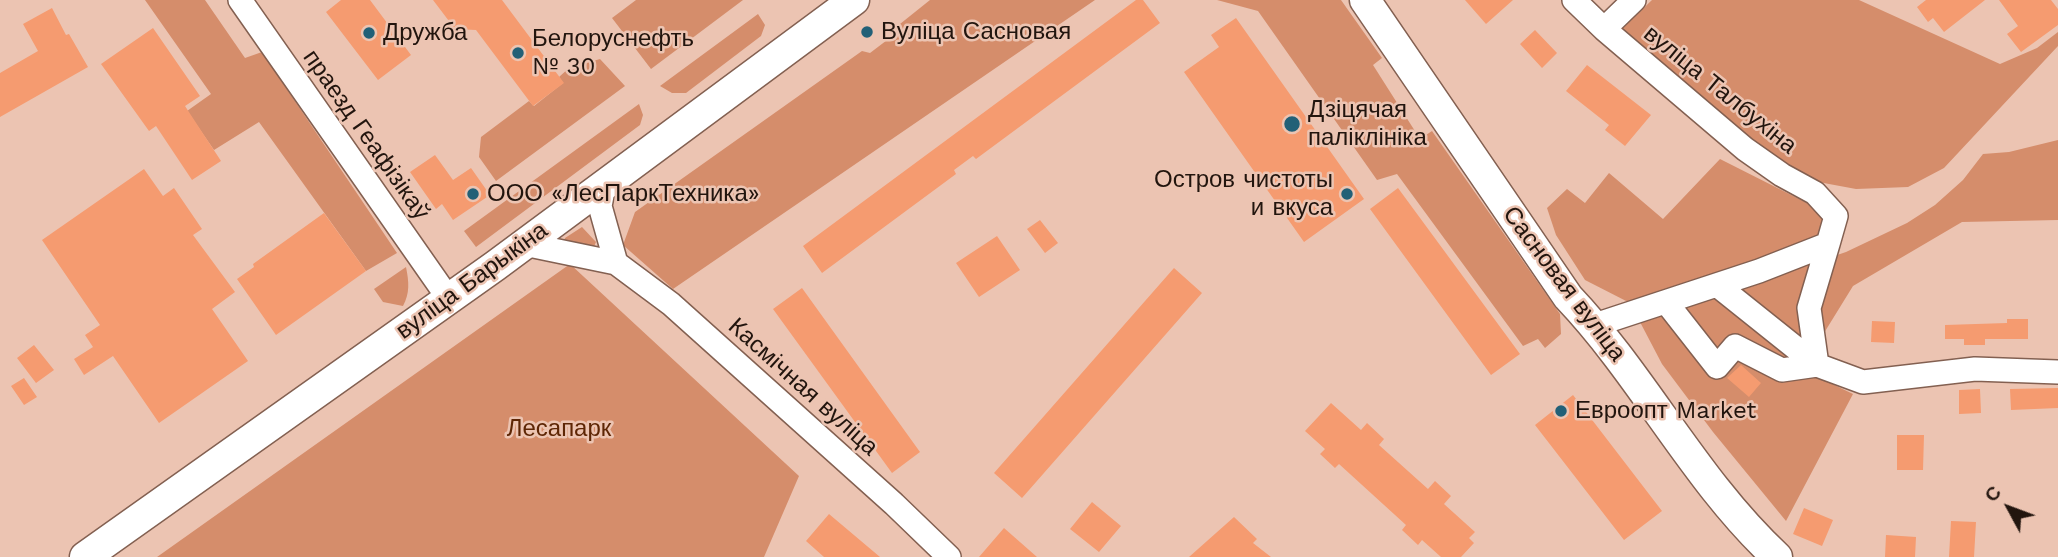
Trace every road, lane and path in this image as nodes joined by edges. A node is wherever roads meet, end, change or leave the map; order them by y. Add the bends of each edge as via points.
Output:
1 (240, 0) edge
2 (855, 0) edge
3 (1365, 0) edge
4 (1574, 0) edge
5 (1634, 0) edge
6 (1604, 29) junction
7 (604, 185) junction
8 (524, 244) junction
9 (1828, 244) junction
10 (616, 263) junction
11 (1717, 285) junction
12 (449, 299) junction
13 (1666, 302) junction
14 (1595, 325) junction
15 (1817, 365) junction
16 (2058, 372) edge
17 (85, 557) edge
18 (949, 557) edge
19 (1777, 557) edge

1 - 12 street, праезд Геафізікаў
2 - 7 main road, вуліца Барыкіна
3 - 14 main road, Сасновая вуліца via 1568,297
4 - 6 street, вуліца Талбухіна
5 - 6 street
6 - 9 street, вуліца Талбухіна via 1745,149 1815,193 1836,216
7 - 8 main road, вуліца Барыкіна
7 - 10 street via 600,206
8 - 10 street, Касмічная вуліца
8 - 12 main road, вуліца Барыкіна
9 - 11 street
9 - 15 street via 1809,308
10 - 18 street, Касмічная вуліца via 671,304
11 - 13 street
11 - 15 street
12 - 17 main road, вуліца Барыкіна
13 - 14 street
13 - 15 street via 1717,367 1735,346 1782,370
14 - 19 main road, Сасновая вуліца via 1717,489
15 - 16 street via 1863,382 1975,369

